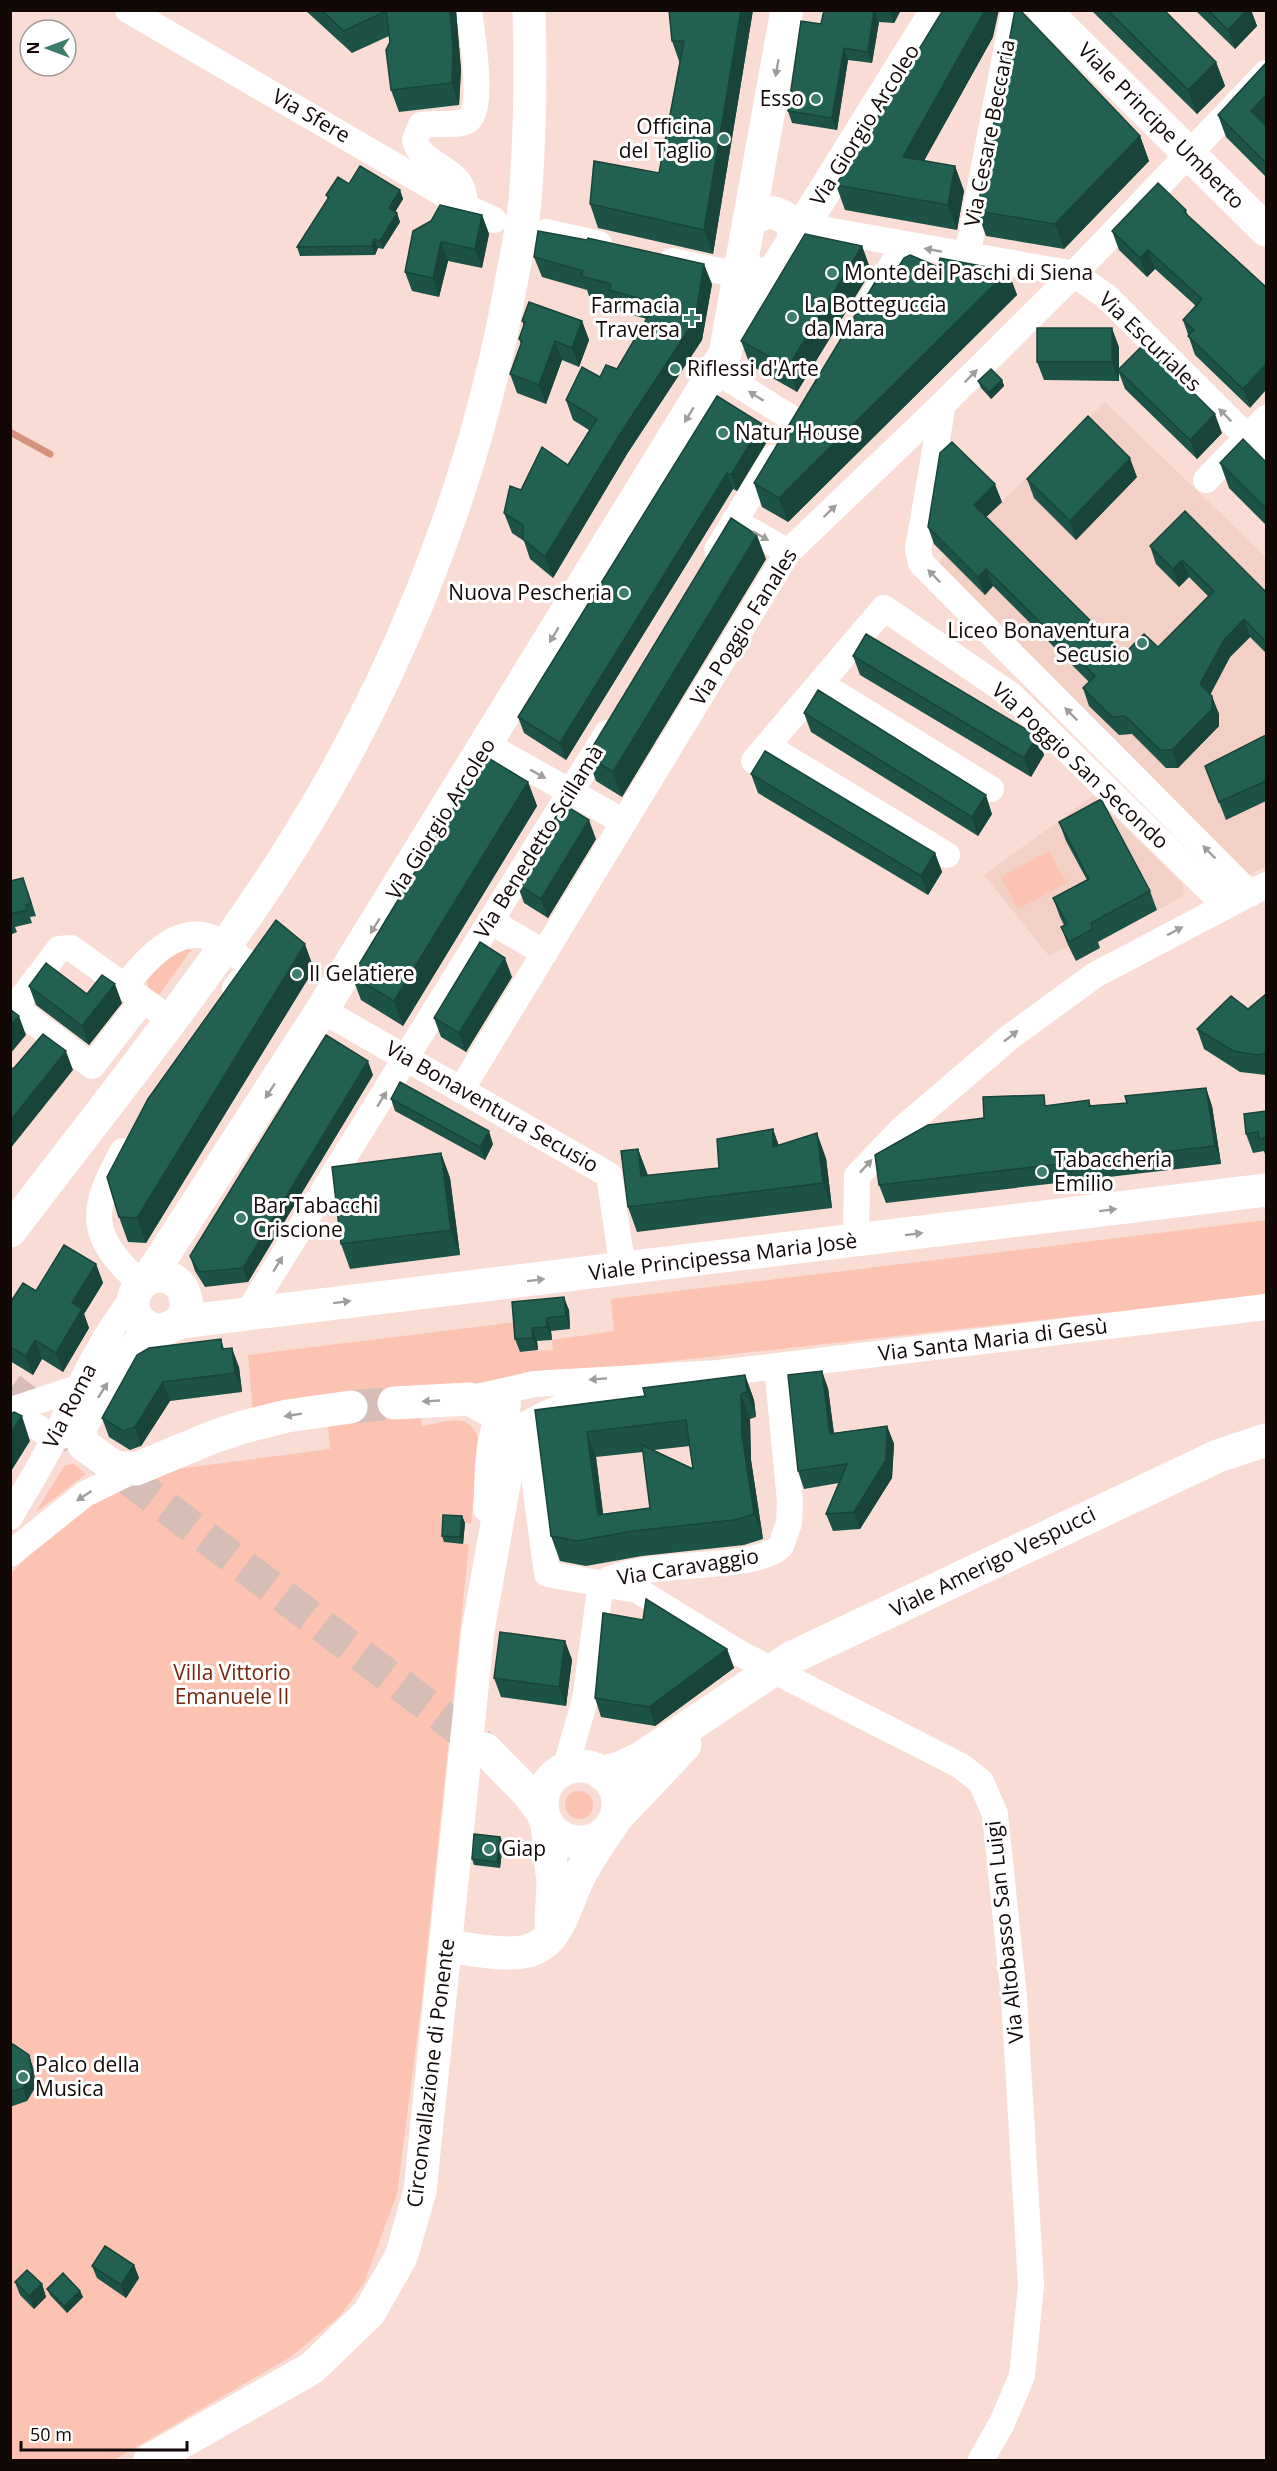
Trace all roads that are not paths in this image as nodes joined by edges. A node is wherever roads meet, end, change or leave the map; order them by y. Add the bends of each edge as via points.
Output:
1 (128, 10) edge
2 (469, 10) edge
3 (529, 10) edge
4 (787, 10) edge
5 (937, 10) edge
6 (1014, 10) edge
7 (1050, 14) edge
8 (1266, 73) edge
9 (1188, 154) junction
10 (466, 207) junction
11 (494, 220) dead end
12 (749, 221) junction
13 (796, 230) junction
14 (1266, 230) edge
15 (546, 232) edge
16 (904, 245) junction
17 (967, 256) junction
18 (754, 271) junction
19 (1074, 274) junction
20 (858, 320) edge
21 (720, 363) junction
22 (943, 404) junction
23 (1266, 418) edge
24 (1247, 438) junction
25 (1266, 456) edge
26 (1206, 480) dead end
27 (734, 521) junction
28 (788, 552) junction
29 (704, 571) edge
30 (821, 684) junction
31 (619, 712) edge
32 (487, 745) junction
33 (991, 789) dead end
34 (571, 793) junction
35 (624, 822) junction
36 (947, 855) dead end
37 (1258, 889) edge
38 (1225, 905) junction
39 (490, 921) junction
40 (544, 953) junction
41 (134, 993) junction
42 (13, 1005) edge
43 (223, 1005) edge
44 (322, 1010) junction
45 (170, 1019) junction
46 (407, 1059) junction
47 (461, 1090) junction
48 (134, 1132) edge
49 (1266, 1190) edge
50 (10, 1231) edge
51 (856, 1242) junction
52 (623, 1270) junction
53 (141, 1287) junction
54 (1266, 1308) edge
55 (247, 1314) junction
56 (170, 1327) junction
57 (777, 1366) junction
58 (720, 1373) junction
59 (534, 1384) junction
60 (77, 1388) junction
61 (469, 1399) junction
62 (394, 1403) tunnel mouth
63 (351, 1407) tunnel mouth
64 (10, 1412) edge
65 (10, 1421) edge
66 (512, 1428) junction
67 (67, 1435) junction
68 (1266, 1440) edge
69 (136, 1469) junction
70 (10, 1517) edge
71 (10, 1554) edge
72 (601, 1583) junction
73 (663, 1755) junction
74 (579, 1771) junction
75 (544, 1818) junction
76 (611, 1825) junction
77 (549, 1940) junction
78 (447, 1947) junction
79 (150, 2460) edge
80 (981, 2460) edge

1 - 10 street, Via Sfere
2 - 10 street via 476,81 472,117 465,122 421,125 415,140 423,154 462,187
3 - 45 main road via 531,69 525,204 504,322 480,424 448,522 416,605 368,708 309,816 268,884
4 -> 12 main road, Via Giorgio Arcoleo
5 - 13 main road, Via Giorgio Arcoleo
6 - 17 street, Via Cesare Beccaria
7 - 9 main road, Viale Principe Umberto
8 - 9 street, Via Poggio Fanales
9 - 14 main road, Viale Principe Umberto
9 - 19 street, Via Poggio Fanales
10 - 11 street, Via Sfere
12 - 13 main road via 761,212 774,212
12 - 18 main road, Via Giorgio Arcoleo
13 - 16 street, Via Escuriales
13 - 18 main road, Via Giorgio Arcoleo
15 - 18 street
17 -> 16 street, Via Escuriales
16 - 20 street
17 - 19 street, Via Escuriales
18 - 21 main road, Via Giorgio Arcoleo
22 -> 19 street, Via Poggio Fanales
24 -> 19 street, Via Escuriales via 1107,297
27 -> 21 street via 802,411
21 -> 32 main road, Via Giorgio Arcoleo
28 -> 22 street, Via Poggio Fanales
37 -> 22 street via 921,563 918,549
23 - 24 street
24 - 25 street, Via Escuriales
24 - 26 street
27 -> 28 street
27 - 29 street
28 - 35 street, Via Poggio Fanales
30 - 33 street
30 - 36 street, Via Poggio San Secondo via 761,754
30 - 38 street, Via Poggio San Secondo via 884,608 1011,695
31 - 34 street, Via Benedetto Scillamà
32 -> 34 street
32 -> 44 main road, Via Giorgio Arcoleo
34 - 35 street
34 - 39 street, Via Benedetto Scillamà
35 - 40 street, Via Poggio Fanales
37 - 38 street
51 -> 38 street via 857,1176 901,1130 1010,1037 1095,975
39 - 40 street
39 - 46 street, Via Benedetto Scillamà
40 - 47 street, Via Poggio Fanales
41 - 42 street via 71,948 59,949
41 - 42 street via 92,1066 39,1041
41 - 43 street via 139,969 171,942 199,934 212,938 252,967
41 - 45 street
44 - 46 street, Via Bonaventura Secusio
44 -> 53 main road, Via Giorgio Arcoleo
45 - 50 main road
46 - 47 street, Via Bonaventura Secusio
55 -> 46 street, Via Benedetto Scillamà
47 - 52 street, Via Bonaventura Secusio via 609,1175
48 - 53 street via 98,1204 98,1220 113,1255
51 -> 49 main road, Viale Principessa Maria Josè
51 - 52 main road, Viale Principessa Maria Josè
55 -> 52 main road, Viale Principessa Maria Josè
53 - 56 main road via 133,1310 138,1321 148,1328
53 - 56 main road via 160,1276 182,1287 186,1305
53 - 60 street, Via Roma
54 - 57 street, Via Santa Maria di Gesù
55 - 56 main road, Viale Principessa Maria Josè
67 -> 56 main road via 124,1357
57 - 58 street, Via Santa Maria di Gesù
57 - 72 street, Via Caravaggio via 790,1502 789,1523 781,1546 763,1557 650,1569 613,1576
58 -> 59 street
58 - 66 street via 579,1402
59 - 61 street
59 - 66 street via 512,1399
60 - 64 street
60 - 67 street, Via Roma
61 -> 62 main road
61 - 66 main road
63 -> 69 main road via 243,1427
65 - 67 street via 27,1421
66 - 72 street, Via Altobasso San Luigi via 547,1574
66 - 78 main road, Circonvallazione di Ponente via 478,1630
67 - 69 main road via 114,1467
67 - 70 street, Via Roma
68 - 73 main road, Viale Amerigo Vespucci via 1185,1471 791,1658 726,1700
69 -> 71 street via 85,1494
72 - 74 street, Via Caravaggio via 585,1700 588,1757
72 - 80 street, Via Altobasso San Luigi via 637,1590 741,1654 961,1766 981,1782 995,1814 1014,1997 1031,2285 1022,2376
73 - 74 main road via 620,1768
73 - 76 main road
74 - 75 main road via 544,1790
74 - 75 main road via 535,1768 485,1749 528,1793
74 - 76 main road via 610,1781 618,1806
75 - 76 main road via 564,1839 575,1842 597,1838
75 - 77 main road via 553,1883
76 - 77 main road via 585,1865
77 - 78 main road via 521,1953
78 - 79 main road, Circonvallazione di Ponente via 420,2190 401,2257 369,2313 312,2368

